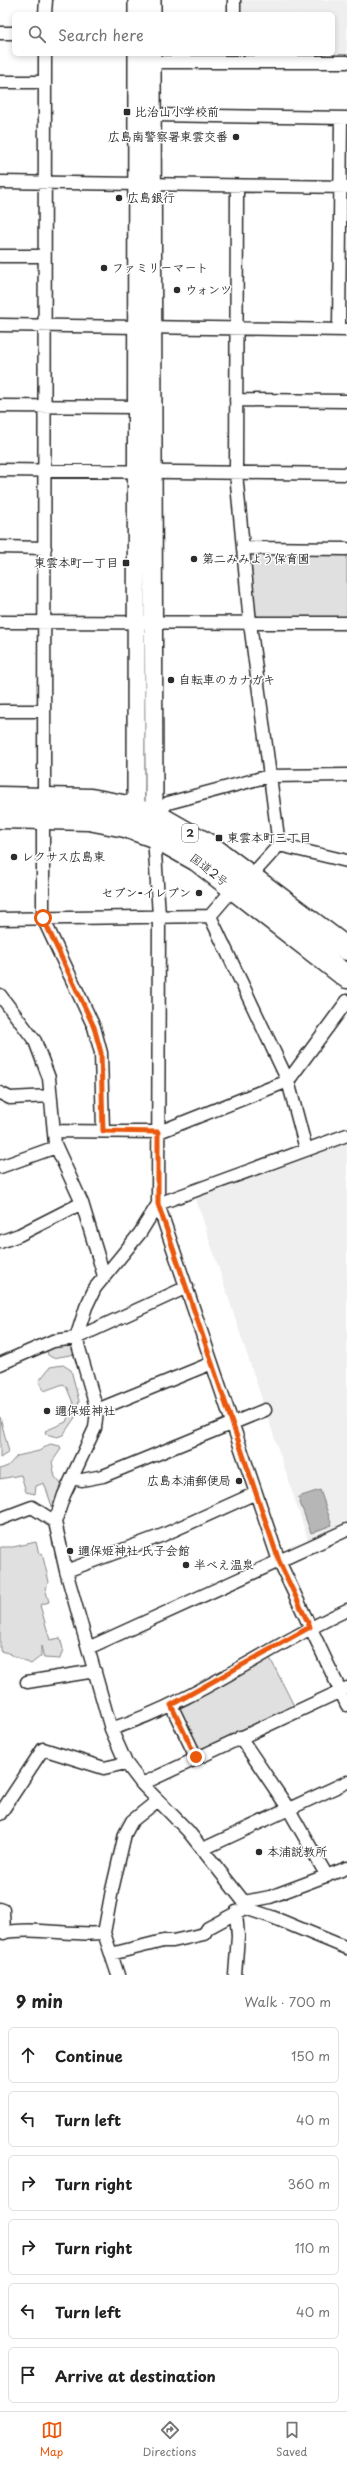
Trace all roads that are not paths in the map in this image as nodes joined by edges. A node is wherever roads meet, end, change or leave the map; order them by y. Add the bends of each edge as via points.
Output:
1 (46, 0) edge
2 (137, 0) edge
3 (152, 0) edge
4 (234, 0) edge
5 (46, 12) edge
6 (137, 12) edge
7 (152, 12) edge
8 (234, 12) edge
9 (0, 33) edge
10 (12, 33) edge
11 (45, 56) edge
12 (137, 56) edge
13 (152, 58) edge
14 (234, 58) edge
15 (347, 62) edge
16 (0, 82) edge
17 (45, 82) junction
18 (152, 115) junction
19 (344, 118) edge
20 (0, 182) edge
21 (44, 182) junction
22 (145, 184) junction
23 (237, 186) junction
24 (344, 187) edge
25 (0, 256) edge
26 (44, 256) junction
27 (0, 325) edge
28 (45, 326) junction
29 (137, 328) junction
30 (153, 328) junction
31 (236, 329) junction
32 (343, 330) edge
33 (236, 400) junction
34 (347, 401) edge
35 (0, 406) edge
36 (46, 407) junction
37 (137, 407) junction
38 (0, 470) edge
39 (45, 470) junction
40 (136, 472) junction
41 (155, 472) junction
42 (236, 473) junction
43 (347, 474) edge
44 (0, 548) edge
45 (45, 548) junction
46 (243, 548) junction
47 (347, 549) edge
48 (0, 622) edge
49 (44, 622) junction
50 (136, 623) junction
51 (155, 623) junction
52 (250, 623) junction
53 (347, 623) edge
54 (0, 710) edge
55 (44, 711) junction
56 (347, 775) edge
57 (269, 776) junction
58 (0, 798) edge
59 (44, 808) junction
60 (0, 817) edge
61 (145, 823) junction
62 (279, 845) junction
63 (347, 861) edge
64 (242, 883) junction
65 (159, 916) junction
66 (210, 916) junction
67 (43, 918) junction
68 (0, 919) edge
69 (347, 949) edge
70 (347, 977) edge
71 (0, 995) edge
72 (347, 1001) edge
73 (288, 1081) junction
74 (0, 1093) edge
75 (50, 1096) junction
76 (54, 1131) junction
77 (103, 1131) junction
78 (158, 1132) junction
79 (347, 1135) edge
80 (56, 1147) junction
81 (306, 1149) junction
82 (0, 1167) edge
83 (82, 1203) junction
84 (158, 1204) junction
85 (0, 1242) edge
86 (104, 1276) junction
87 (187, 1287) junction
88 (76, 1338) junction
89 (212, 1363) junction
90 (0, 1364) edge
91 (97, 1410) junction
92 (265, 1410) dead end
93 (232, 1422) junction
94 (72, 1478) junction
95 (256, 1493) junction
96 (0, 1519) edge
97 (55, 1522) junction
98 (347, 1530) edge
99 (279, 1561) junction
100 (66, 1572) junction
101 (347, 1610) edge
102 (310, 1627) junction
103 (88, 1648) junction
104 (94, 1671) junction
105 (27, 1682) dead end
106 (344, 1690) edge
107 (171, 1705) junction
108 (347, 1705) edge
109 (112, 1728) junction
110 (240, 1737) junction
111 (196, 1757) junction
112 (126, 1763) junction
113 (347, 1782) edge
114 (142, 1784) junction
115 (157, 1801) junction
116 (288, 1808) junction
117 (0, 1814) edge
118 (203, 1849) junction
119 (347, 1868) edge
120 (327, 1876) junction
121 (242, 1907) junction
122 (0, 1909) edge
123 (2, 1933) edge
124 (104, 1934) junction
125 (347, 1948) edge
126 (111, 1954) junction
127 (118, 1975) edge
128 (235, 1975) edge

1 - 5 street
2 - 6 street
3 - 7 street
4 - 8 street
9 - 10 street
11 - 17 street
12 - 22 street
13 - 14 street
13 - 18 street
14 - 15 street
16 - 17 street
17 - 21 street
18 - 19 street
18 - 22 street
19 - 24 street
20 - 21 street
21 - 22 street
21 - 26 street
22 - 23 street
22 - 29 street
22 - 30 street
23 - 24 street
23 - 31 street
24 - 32 street
25 - 26 street
26 - 28 street
27 - 28 street
28 - 29 street
28 - 36 street
29 - 30 street
29 - 37 street
30 - 31 street
30 - 41 street
31 - 32 street
31 - 33 street
33 - 34 street
33 - 42 street
35 - 36 street
36 - 37 street
36 - 39 street
37 - 40 street
38 - 39 street
39 - 40 street
39 - 45 street
40 - 41 street
40 - 50 street
41 - 42 street
41 - 51 street
42 - 43 street
42 - 46 street
44 - 45 street
45 - 49 street
46 - 47 street
46 - 52 street
48 - 49 street
49 - 50 street
49 - 55 street
50 - 51 street
50 - 61 street
51 - 52 street
51 - 61 street
52 - 53 street
52 - 57 street
54 - 55 street
55 - 59 street
56 - 57 street
57 - 61 street via 168,803
57 - 62 street
58 - 59 highway, 国道2号 / 2
59 - 60 highway, 国道2号 / 2
59 - 61 highway, 国道2号 / 2 via 91,800
59 - 67 street
61 - 64 highway, 国道2号 / 2 via 197,838
61 - 65 street
62 - 63 street
62 - 64 street
64 - 66 street
64 - 69 highway, 国道2号 / 2
64 - 70 highway, 国道2号 / 2
65 - 66 street
65 - 67 street
65 - 78 street
66 - 73 street
67 - 68 street
67 - 77 street via 94,1027 101,1053
71 - 75 street via 35,1041 49,1078
72 - 73 street
73 - 78 street
73 - 81 street
74 - 75 street via 10,1098
75 - 76 street
76 - 77 street
76 - 80 street
77 - 78 street
78 - 84 street
79 - 81 street
80 - 82 street
80 - 83 street
81 - 84 street
83 - 85 street
83 - 86 street
84 - 86 street via 140,1233
84 - 87 street
86 - 88 street via 86,1307
87 - 88 street
87 - 89 street
88 - 90 street via 53,1341
88 - 91 street
89 - 91 street
89 - 93 street
91 - 94 street via 95,1428
92 - 93 street
93 - 94 street via 103,1476 82,1480
93 - 95 street
94 - 97 street
95 - 99 street
95 - 100 street via 164,1535
96 - 97 street via 32,1507
97 - 100 street
98 - 99 street
99 - 102 street
99 - 103 street
100 - 103 street
101 - 102 street
102 - 106 street
102 - 107 street
103 - 104 street
104 - 105 street
104 - 109 street
106 - 108 street
106 - 110 street
107 - 109 street via 141,1719
107 - 111 street
109 - 112 street
110 - 111 street
110 - 116 street
111 - 114 street
112 - 114 street
112 - 117 street via 104,1768 43,1749
113 - 116 street
114 - 115 street
115 - 118 street
115 - 124 street via 132,1821 125,1834
116 - 118 street
116 - 120 street
118 - 121 street
119 - 120 street
120 - 121 street
121 - 125 street
121 - 126 street via 208,1928 204,1934 172,1941 163,1940
121 - 128 street
122 - 123 street via 3,1910
123 - 124 street via 19,1929 81,1935
124 - 126 street
126 - 127 street

